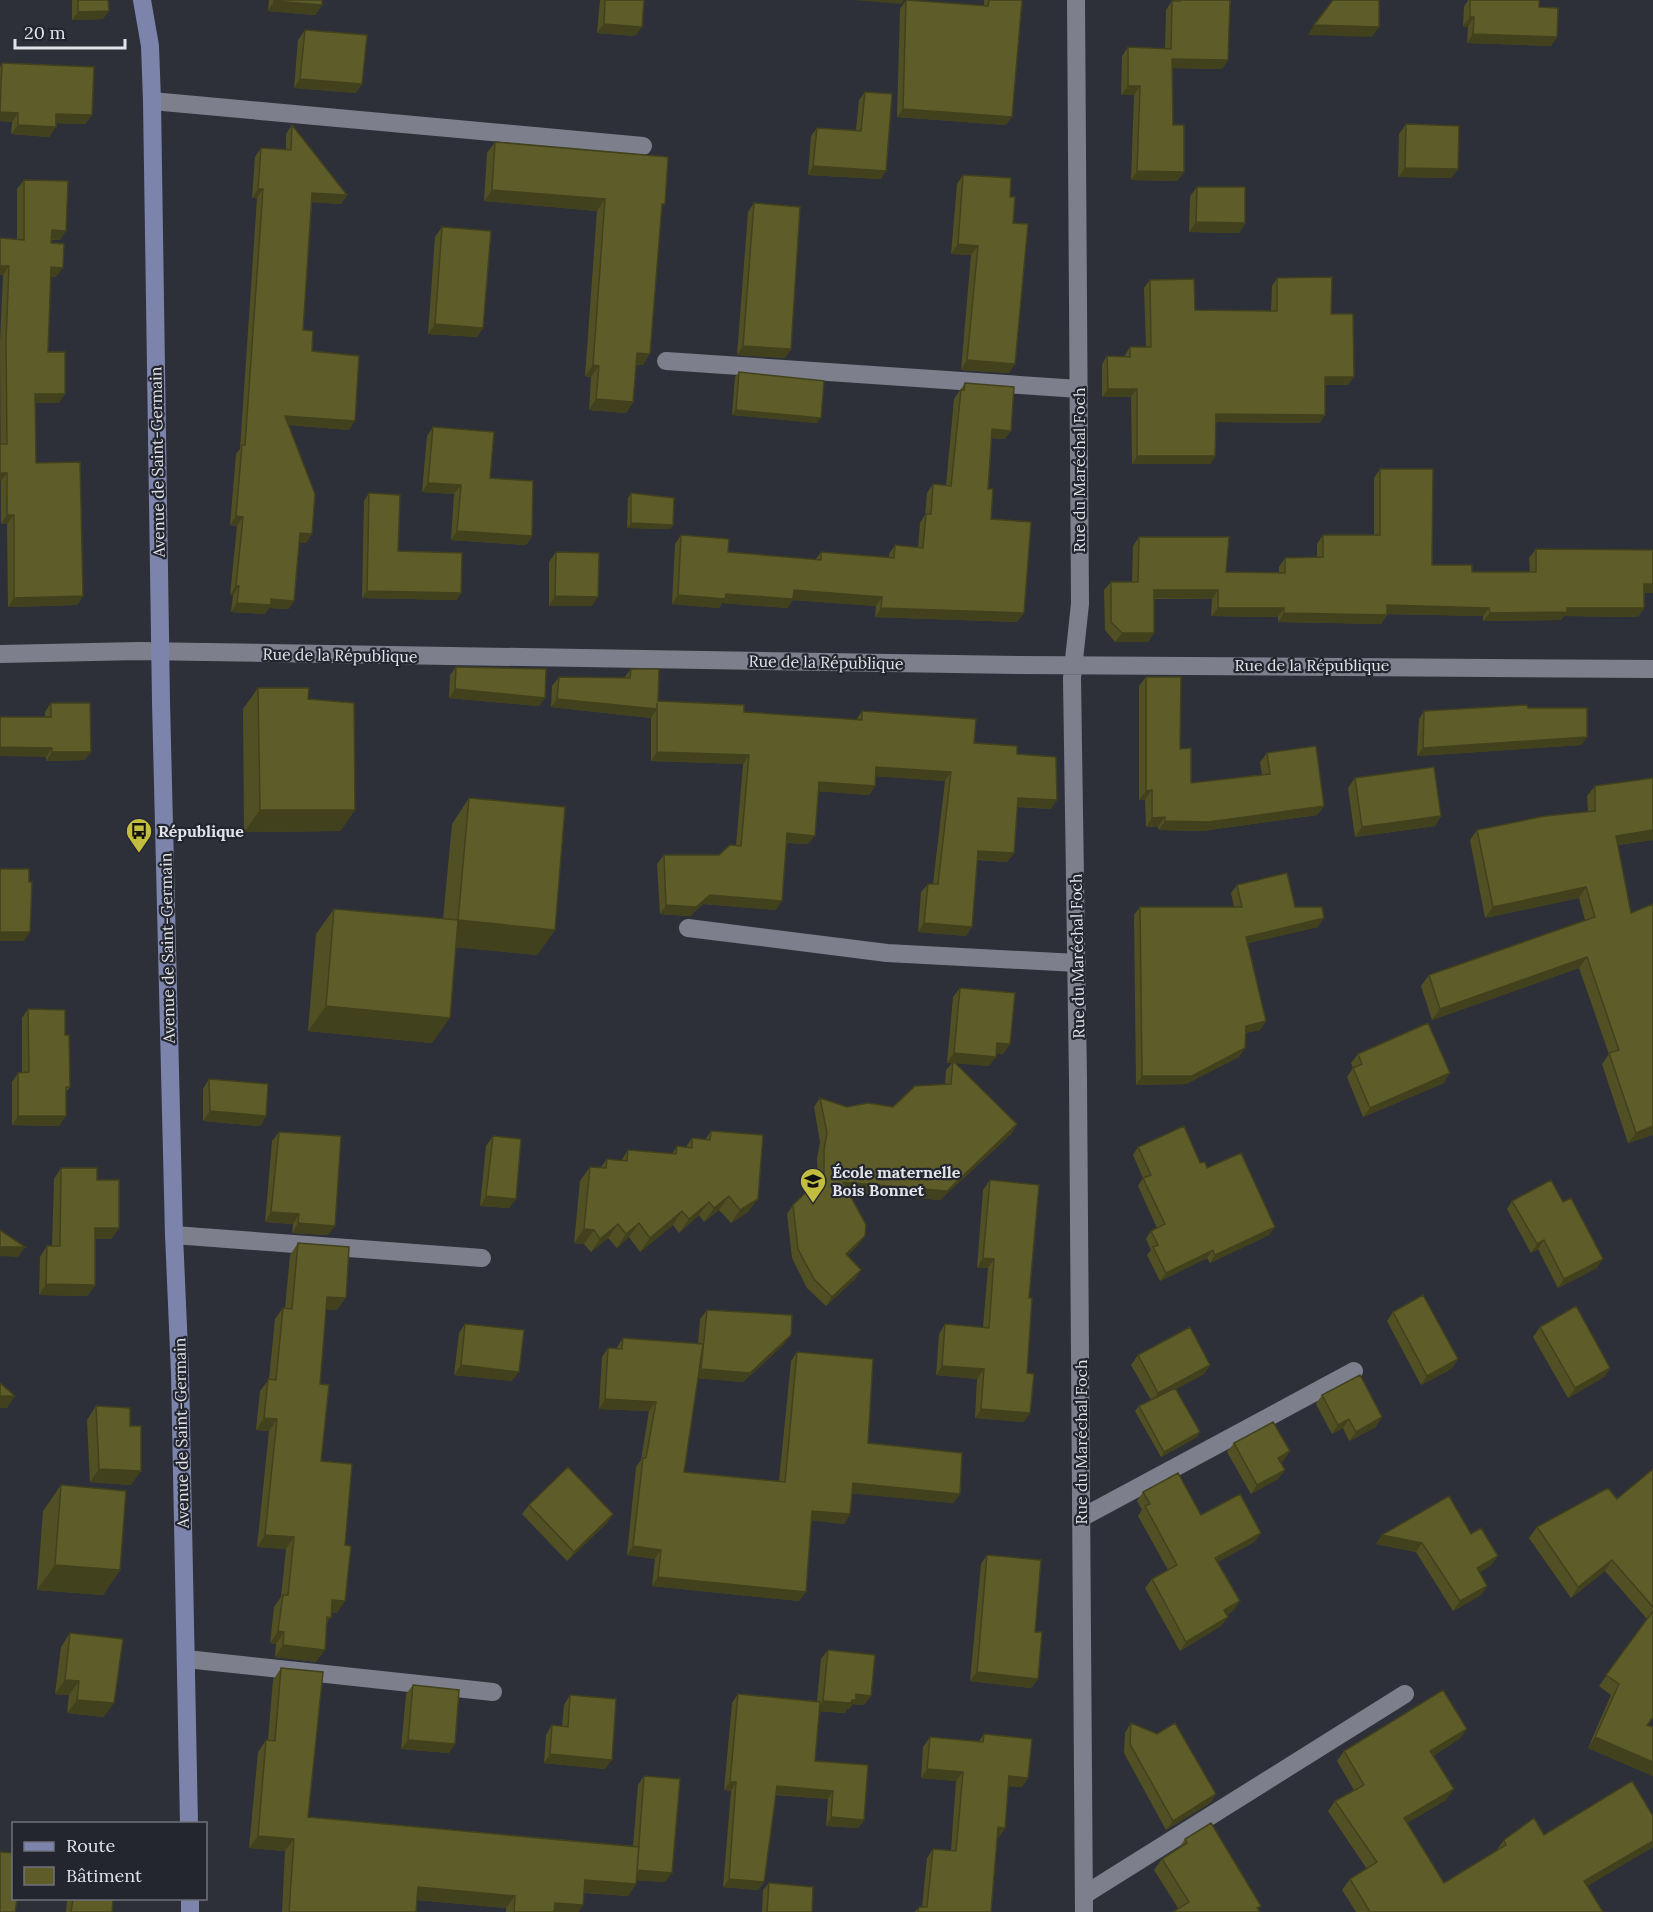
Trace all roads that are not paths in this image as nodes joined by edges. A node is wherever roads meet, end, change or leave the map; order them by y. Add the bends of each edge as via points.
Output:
1 (142, 0) edge
2 (1076, 0) edge
3 (152, 101) junction
4 (643, 146) dead end
5 (666, 361) dead end
6 (1079, 389) junction
7 (161, 651) junction
8 (0, 654) edge
9 (1073, 664) junction
10 (1653, 669) edge
11 (688, 928) dead end
12 (1077, 963) junction
13 (174, 1234) junction
14 (482, 1258) dead end
15 (1353, 1371) dead end
16 (1081, 1518) junction
17 (186, 1659) junction
18 (493, 1692) dead end
19 (1405, 1694) dead end
20 (189, 1822) edge
21 (1084, 1904) edge

1 - 3 main road, Avenue de Saint-Germain via 150,46
2 - 6 street, Rue du Maréchal Foch
3 - 4 street
3 - 7 main road, Avenue de Saint-Germain
5 - 6 street
6 - 9 street, Rue du Maréchal Foch via 1080,604
7 - 8 street, Rue de la République
7 - 9 street, Rue de la République
7 - 13 main road, Avenue de Saint-Germain
9 - 10 street, Rue de la République
9 - 12 street, Rue du Maréchal Foch
11 - 12 street via 887,953
12 - 16 street, Rue du Maréchal Foch
13 - 14 street
13 - 17 main road, Avenue de Saint-Germain
15 - 16 street
16 - 21 street, Rue du Maréchal Foch
17 - 18 street
17 - 20 main road, Avenue de Saint-Germain
19 - 21 street

